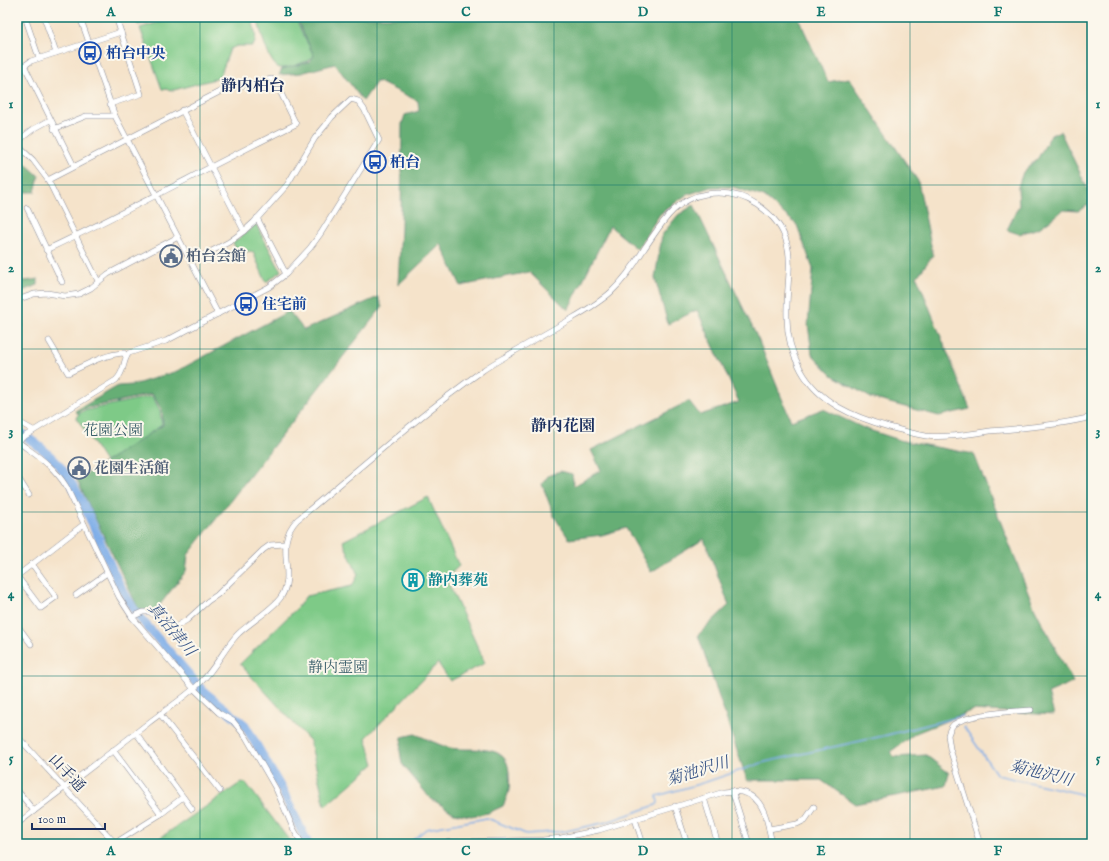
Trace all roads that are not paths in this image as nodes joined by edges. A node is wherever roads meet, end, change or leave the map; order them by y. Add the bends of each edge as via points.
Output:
1 (25, 17) edge
2 (44, 17) edge
3 (80, 17) edge
4 (116, 17) edge
5 (120, 32) junction
6 (89, 42) junction
7 (56, 53) junction
8 (39, 58) junction
9 (24, 65) junction
10 (17, 71) edge
11 (110, 104) junction
12 (182, 110) junction
13 (115, 116) junction
14 (50, 120) junction
15 (54, 129) junction
16 (126, 138) junction
17 (17, 143) edge
18 (74, 166) junction
19 (211, 166) junction
20 (48, 180) junction
21 (156, 196) junction
22 (27, 208) dead end
23 (257, 218) junction
24 (244, 232) junction
25 (76, 236) junction
26 (178, 237) junction
27 (46, 250) junction
28 (191, 262) junction
29 (286, 274) junction
30 (98, 281) junction
31 (62, 282) dead end
32 (17, 300) edge
33 (218, 314) junction
34 (49, 341) dead end
35 (126, 357) junction
36 (1092, 417) edge
37 (17, 421) edge
38 (31, 432) junction
39 (18, 440) edge
40 (17, 476) edge
41 (29, 495) dead end
42 (84, 524) junction
43 (285, 544) junction
44 (32, 564) junction
45 (107, 572) junction
46 (17, 576) edge
47 (76, 595) dead end
48 (133, 617) junction
49 (17, 625) edge
50 (31, 644) dead end
51 (194, 687) junction
52 (1031, 710) dead end
53 (160, 714) junction
54 (136, 733) junction
55 (17, 736) edge
56 (113, 750) junction
57 (64, 788) junction
58 (17, 790) edge
59 (732, 790) junction
60 (220, 791) dead end
61 (183, 798) junction
62 (704, 798) junction
63 (675, 806) junction
64 (814, 807) dead end
65 (192, 809) dead end
66 (34, 811) junction
67 (161, 814) junction
68 (635, 819) junction
69 (17, 824) edge
70 (769, 829) junction
71 (493, 843) edge
72 (115, 844) edge
73 (302, 844) edge
74 (428, 844) edge
75 (643, 844) edge
76 (687, 844) edge
77 (718, 844) edge
78 (750, 844) edge
79 (772, 844) edge
80 (980, 844) edge

1 - 8 street
2 - 7 street
3 - 6 street
4 - 5 street
5 - 6 street
5 - 11 street via 141,94
6 - 7 street
6 - 11 street
7 - 8 street
8 - 9 street
9 - 10 street
9 - 14 street
11 - 13 street
12 - 16 street
12 - 19 street
12 - 19 street via 225,89 272,79 275,81 296,124
13 - 15 street via 86,116
13 - 16 street
14 - 15 street
14 - 17 street via 32,130
15 - 18 street
16 - 18 street
16 - 21 street
17 - 20 street
18 - 20 street
19 - 21 street
19 - 24 street
20 - 25 street
21 - 25 street
21 - 26 street
22 - 27 street
23 - 24 street
23 - 29 street
23 - 29 street via 287,185 315,138 332,117 352,99 358,102 364,109 378,140 321,233
24 - 28 street
25 - 27 street
25 - 30 street
26 - 28 street
26 - 30 street
27 - 31 street
28 - 33 street
29 - 33 street via 269,287
30 - 32 street via 79,294 65,296 41,293
33 - 35 street via 166,341 129,353
34 - 35 street via 68,373 115,353 124,353
35 - 38 street via 123,372 116,380
36 - 43 street via 1065,423 937,436 918,434 865,420 839,408 827,400 809,381 793,352 787,320 789,251 776,222 768,213 744,197 707,194 687,200 668,214 623,280 603,299 485,369 450,394 297,520 290,528
37 - 38 street
38 - 39 street
39 - 42 street via 59,475
40 - 41 street
42 - 44 street
42 - 45 street
43 - 48 street via 270,545 263,550 217,595 177,626 169,626 150,612
43 - 51 street via 286,578 281,597 234,638 202,681
44 - 46 street
44 - 46 street via 56,597 41,608
45 - 47 street
45 - 48 street via 119,597
48 - 51 street
49 - 50 street
51 - 53 street
51 - 73 street via 219,713 233,721 246,737 276,789
52 - 80 street via 979,716 961,721 950,729 950,749
53 - 54 street
53 - 60 street
54 - 56 street
54 - 61 street
55 - 57 street, 山手通
56 - 57 street
56 - 67 street
57 - 66 street
57 - 72 street, 山手通
58 - 66 street
59 - 62 street
59 - 70 street via 747,793 757,799 764,809
59 - 78 street
61 - 65 street
61 - 67 street
62 - 63 street
62 - 77 street
63 - 68 street
63 - 76 street
64 - 70 street via 805,820 797,824
66 - 69 street
67 - 72 street
68 - 71 street via 561,838
68 - 75 street
70 - 79 street
71 - 74 street

